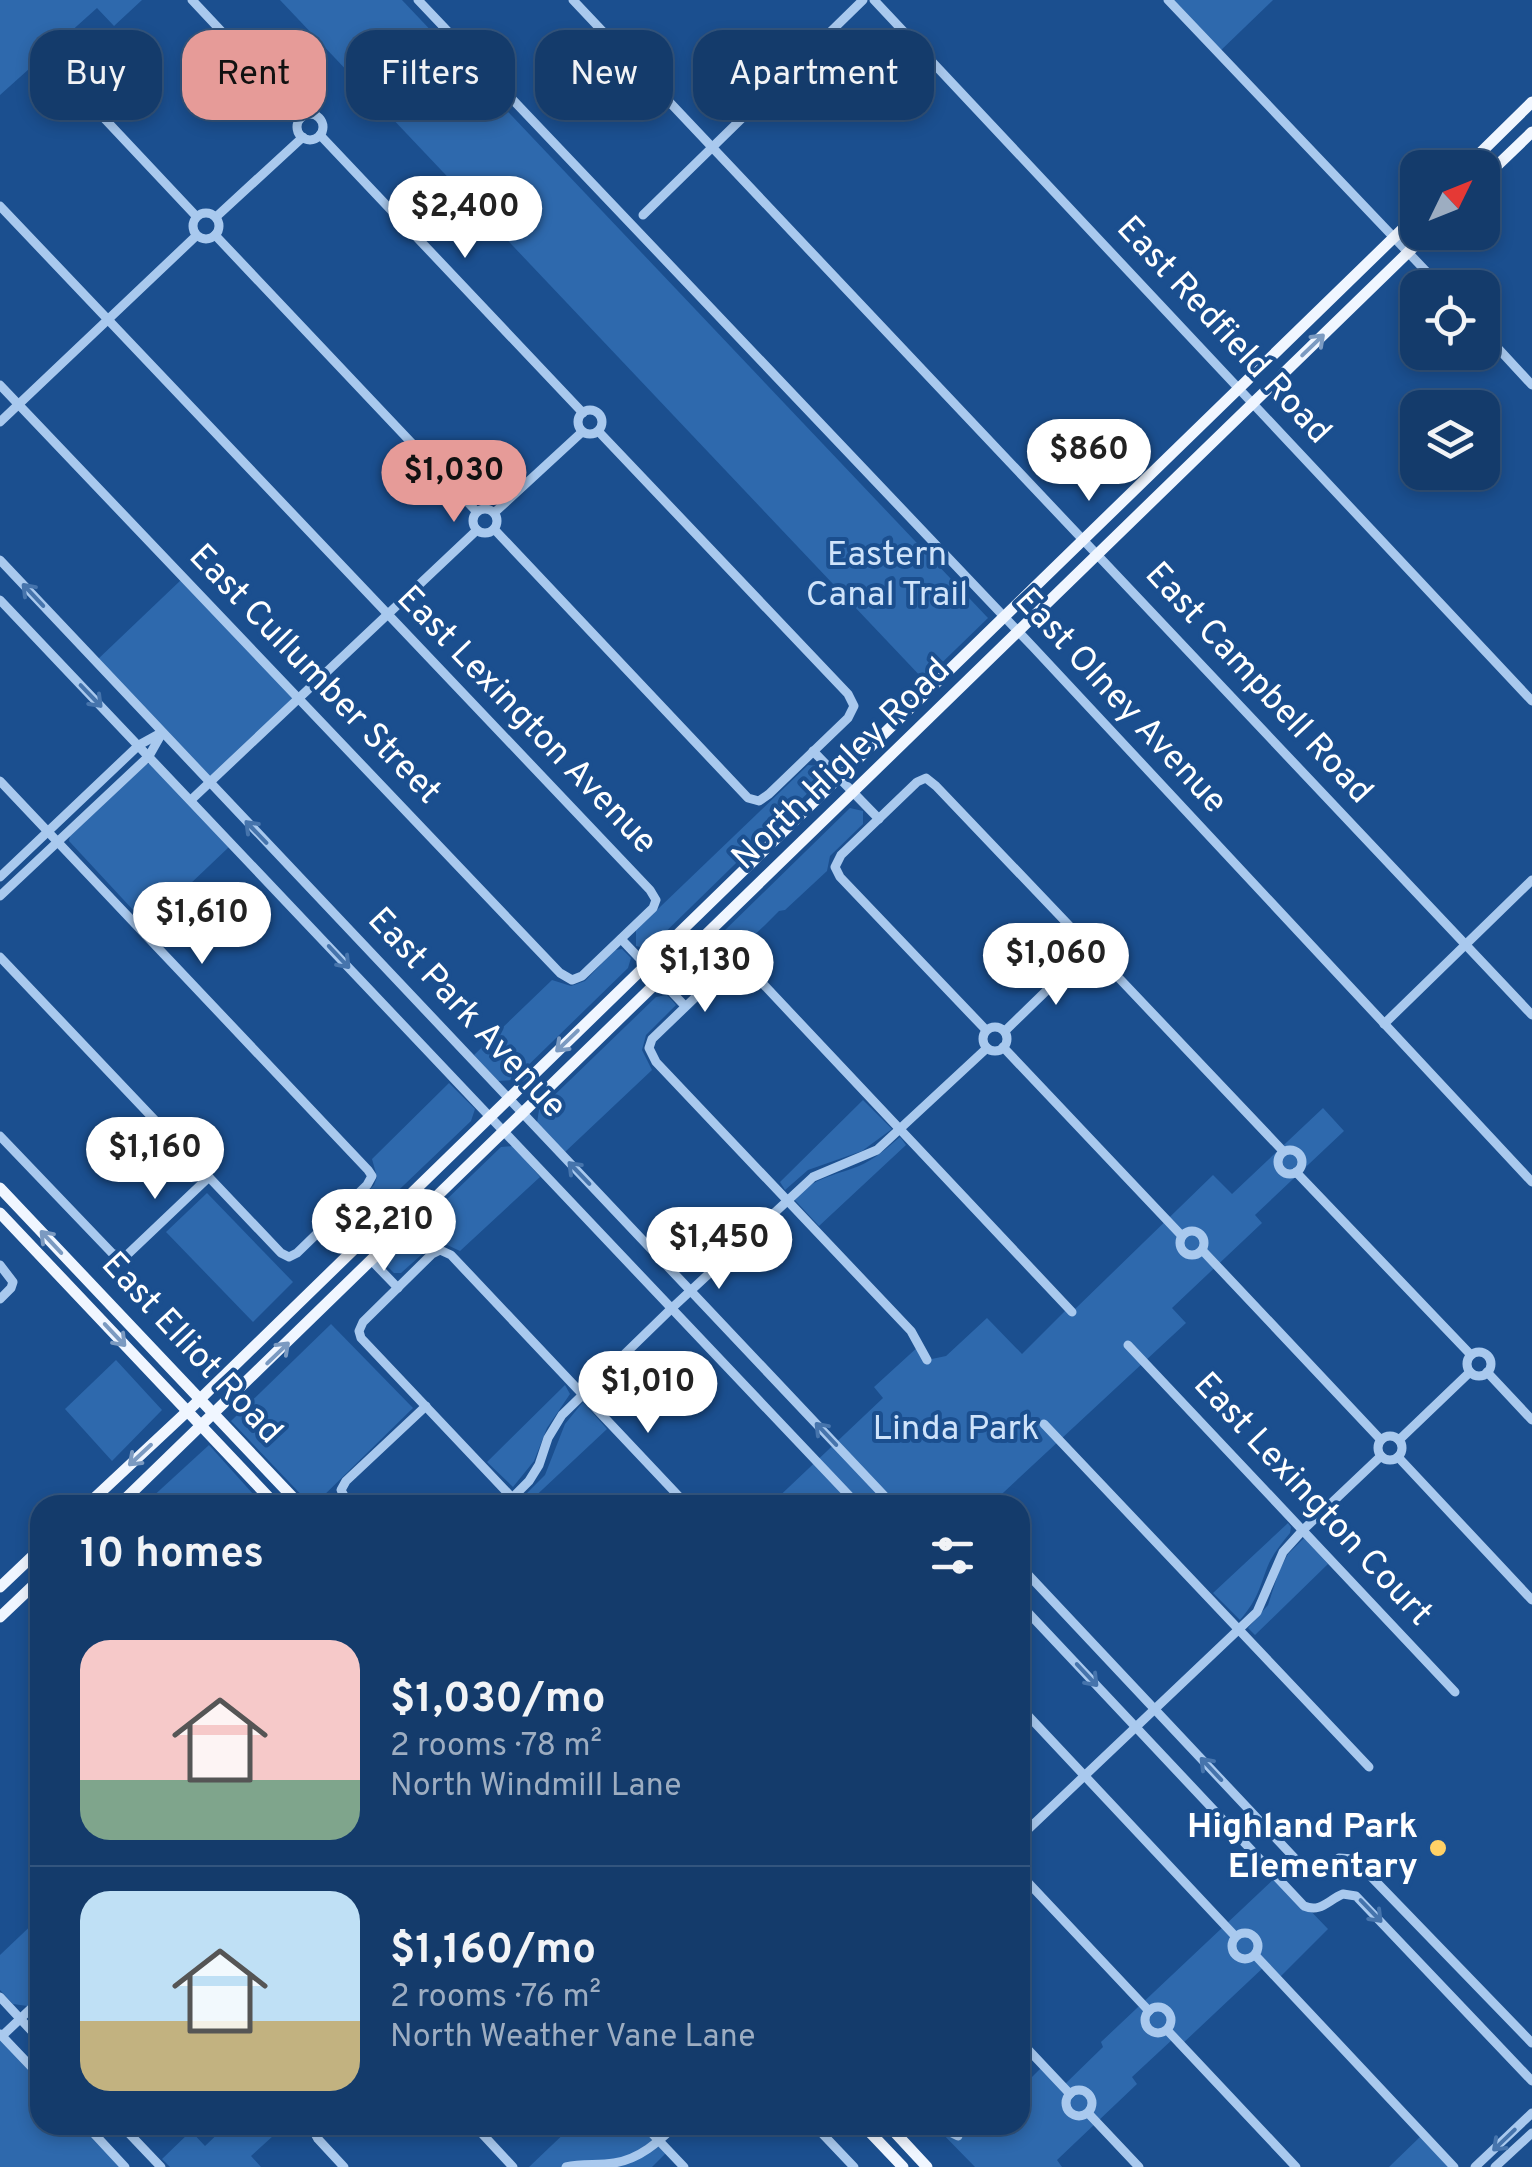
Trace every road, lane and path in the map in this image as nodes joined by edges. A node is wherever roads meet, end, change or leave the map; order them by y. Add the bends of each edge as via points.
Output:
1 (192, 0) edge
2 (418, 0) edge
3 (573, 0) edge
4 (863, 0) edge
5 (874, 0) edge
6 (1168, 0) edge
7 (220, 30) edge
8 (1532, 102) edge
9 (105, 120) edge
10 (300, 120) edge
11 (321, 120) edge
12 (1532, 132) edge
13 (320, 136) junction
14 (303, 138) junction
15 (714, 147) junction
16 (1483, 150) edge
17 (1500, 163) edge
18 (0, 206) edge
19 (643, 215) dead end
20 (196, 216) junction
21 (216, 218) junction
22 (1400, 231) edge
23 (196, 236) junction
24 (215, 236) junction
25 (1393, 238) junction
26 (1411, 250) edge
27 (1408, 253) junction
28 (1425, 270) edge
29 (107, 320) junction
30 (1500, 350) edge
31 (0, 385) edge
32 (1532, 385) edge
33 (1238, 388) junction
34 (1253, 402) junction
35 (19, 404) junction
36 (582, 412) junction
37 (0, 422) edge
38 (582, 432) junction
39 (599, 432) junction
40 (477, 512) junction
41 (494, 513) junction
42 (477, 530) junction
43 (494, 530) junction
44 (1084, 539) junction
45 (1098, 554) junction
46 (0, 560) edge
47 (0, 600) edge
48 (387, 615) junction
49 (1002, 617) junction
50 (1018, 633) junction
51 (298, 699) junction
52 (1532, 700) edge
53 (162, 733) junction
54 (138, 745) junction
55 (813, 752) junction
56 (149, 756) junction
57 (838, 777) junction
58 (0, 781) edge
59 (209, 783) junction
60 (853, 792) junction
61 (191, 800) junction
62 (879, 819) junction
63 (48, 832) junction
64 (58, 842) junction
65 (0, 877) edge
66 (1532, 880) edge
67 (0, 896) edge
68 (621, 939) junction
69 (1082, 939) junction
70 (1466, 945) junction
71 (1098, 956) junction
72 (0, 957) edge
73 (1082, 957) junction
74 (646, 965) junction
75 (660, 980) junction
76 (685, 1006) junction
77 (1532, 1014) edge
78 (1384, 1024) junction
79 (986, 1030) junction
80 (1004, 1031) junction
81 (1003, 1047) junction
82 (987, 1048) junction
83 (508, 1098) junction
84 (523, 1114) junction
85 (490, 1117) junction
86 (900, 1129) junction
87 (504, 1132) junction
88 (0, 1136) edge
89 (1283, 1151) junction
90 (1296, 1172) junction
91 (209, 1178) junction
92 (1532, 1182) edge
93 (0, 1188) edge
94 (787, 1200) junction
95 (0, 1213) edge
96 (333, 1219) junction
97 (1182, 1236) junction
98 (357, 1246) junction
99 (1202, 1250) junction
100 (372, 1261) junction
101 (0, 1265) edge
102 (398, 1288) junction
103 (691, 1291) junction
104 (0, 1299) edge
105 (672, 1308) junction
106 (1072, 1312) dead end
107 (1128, 1346) dead end
108 (1471, 1355) junction
109 (927, 1360) dead end
110 (1470, 1372) junction
111 (1487, 1372) junction
112 (582, 1394) junction
113 (200, 1399) junction
114 (426, 1406) junction
115 (187, 1411) junction
116 (208, 1420) junction
117 (1532, 1420) edge
118 (1044, 1424) dead end
119 (1382, 1440) junction
120 (1399, 1440) junction
121 (1382, 1456) junction
122 (1398, 1457) junction
123 (98, 1495) edge
124 (129, 1495) edge
125 (268, 1495) edge
126 (289, 1495) edge
127 (344, 1495) edge
128 (505, 1495) edge
129 (518, 1495) edge
130 (677, 1495) edge
131 (849, 1495) edge
132 (884, 1495) edge
133 (1302, 1530) junction
134 (30, 1559) edge
135 (1030, 1577) edge
136 (0, 1587) edge
137 (30, 1589) edge
138 (1532, 1600) edge
139 (1030, 1615) edge
140 (0, 1617) edge
141 (1239, 1630) junction
142 (1455, 1692) dead end
143 (1155, 1709) junction
144 (1030, 1719) edge
145 (1135, 1727) junction
146 (1370, 1767) dead end
147 (1084, 1776) junction
148 (1030, 1827) edge
149 (1030, 1885) edge
150 (1236, 1936) junction
151 (1255, 1955) junction
152 (0, 1997) edge
153 (30, 2009) edge
154 (1149, 2011) junction
155 (20, 2018) junction
156 (30, 2029) edge
157 (1167, 2030) junction
158 (1, 2035) edge
159 (1532, 2043) edge
160 (1030, 2052) edge
161 (30, 2065) edge
162 (1532, 2081) edge
163 (1070, 2094) junction
164 (1088, 2112) junction
165 (1532, 2112) edge
166 (1532, 2132) edge
167 (95, 2135) edge
168 (131, 2135) edge
169 (316, 2135) edge
170 (484, 2135) edge
171 (653, 2135) edge
172 (665, 2135) edge
173 (824, 2135) edge
174 (873, 2135) edge
175 (897, 2135) edge
176 (659, 2141) junction
177 (125, 2167) edge
178 (161, 2167) edge
179 (344, 2167) edge
180 (514, 2167) edge
181 (566, 2167) edge
182 (684, 2167) edge
183 (854, 2167) edge
184 (903, 2167) edge
185 (927, 2167) edge
186 (1140, 2167) edge
187 (1296, 2167) edge
188 (1454, 2167) edge
189 (1476, 2167) edge
190 (1496, 2167) edge

1 - 7 street
2 - 49 street, East Olney Avenue
3 - 15 street, East Campbell Road
4 - 15 street
5 - 33 street, East Redfield Road
6 - 25 street
8 - 16 main road
9 - 20 street
10 - 14 street
11 - 13 street
12 - 17 main road
13 - 14 street
13 - 36 street
14 - 21 street
15 - 19 street
15 - 44 street, East Campbell Road
18 - 29 street
20 - 21 street
20 - 23 street
21 - 24 street
22 - 25 main road, North Higley Road
23 - 24 street
23 - 29 street
24 - 40 street
25 - 27 street
25 - 33 main road, North Higley Road
26 - 27 main road, North Higley Road
27 - 28 street
34 -> 27 main road, North Higley Road
29 - 35 street
29 - 48 street, East Lexington Avenue
30 - 32 street
31 - 35 street, East Cullumber Street
33 - 34 street, East Redfield Road
33 - 44 main road, North Higley Road
34 - 45 main road, North Higley Road
34 - 52 street, East Redfield Road
35 - 37 street
35 - 51 street, East Cullumber Street
36 - 38 street
36 - 39 street via 601,416
38 - 39 street
38 - 41 street
39 - 55 street via 848,694 854,706 848,718
40 - 41 street
40 - 42 street
41 - 43 street
42 - 43 street
42 - 48 street
43 - 55 street via 748,798 759,802
44 - 45 street, East Campbell Road
44 - 49 main road, North Higley Road
45 - 50 main road, North Higley Road
45 - 70 street, East Campbell Road
53 -> 46 street, East Park Avenue
47 -> 54 street, East Park Avenue
48 - 51 street
48 - 68 street, East Lexington Avenue via 650,890 653,908
49 - 50 street, East Olney Avenue
49 - 57 main road, North Higley Road
50 - 60 main road, North Higley Road
50 - 78 street, East Olney Avenue
51 - 59 street
51 - 68 street, East Cullumber Street via 560,973 572,980 582,976
53 - 54 street
53 - 56 street
53 - 59 street, East Park Avenue
54 - 56 street, East Park Avenue
54 - 63 street
55 - 57 street
56 - 61 street, East Park Avenue
56 - 64 street
57 - 60 street
57 - 74 main road, North Higley Road
58 - 63 street
59 - 61 street
83 -> 59 street, East Park Avenue
60 - 62 street
60 - 75 main road, North Higley Road
61 -> 85 street, East Park Avenue
62 - 69 street via 926,778
62 - 79 street via 841,855 835,866 840,877
63 - 64 street
63 - 65 street
64 - 67 street
64 - 96 street via 368,1170 367,1186
66 - 70 street
68 - 74 street
69 - 71 street via 1098,940
69 - 73 street
70 - 77 street, East Campbell Road
70 - 78 street
71 - 73 street
71 - 89 street
72 - 91 street
73 - 80 street
74 - 75 street
74 -> 83 main road, North Higley Road
75 - 76 street
75 - 84 main road, North Higley Road
76 - 86 street via 737,962
76 - 94 street via 652,1039 656,1062
78 - 92 street, East Olney Avenue
79 - 80 street
79 - 82 street
80 - 81 street
81 - 82 street
81 - 97 street
82 - 86 street
83 - 84 street, East Park Avenue
83 - 85 main road, North Higley Road
84 - 87 main road, North Higley Road
103 -> 84 street, East Park Avenue
85 - 87 street, East Park Avenue
85 - 98 main road, North Higley Road
86 - 94 street via 877,1150 813,1177
86 - 106 street
87 - 100 main road, North Higley Road
87 - 105 street, East Park Avenue
88 - 91 street via 121,1257
89 - 90 street via 1280,1169
89 - 90 street via 1299,1154
90 - 108 street
91 - 96 street via 289,1257
113 -> 93 main road, East Elliot Road
94 - 103 street
94 - 109 street via 911,1331
95 -> 115 main road, East Elliot Road
96 - 98 street
97 - 99 street via 1185,1252
97 - 99 street via 1201,1234
98 - 113 main road, North Higley Road
99 - 119 street
100 - 102 street
116 -> 100 main road, North Higley Road
101 - 104 street via 13,1282
102 - 112 street via 432,1254 450,1254
102 - 114 street via 358,1330
103 - 105 street
132 -> 103 street, East Park Avenue
105 - 112 street
105 - 131 street, East Park Avenue
107 - 133 street, East Lexington Court
108 - 110 street
108 - 111 street via 1487,1356
110 - 111 street
110 - 120 street
111 - 117 street
112 - 129 street via 562,1415
112 - 130 street
113 - 115 main road, North Higley Road
113 - 116 main road, East Elliot Road
114 - 127 street via 346,1481
114 - 128 street
115 - 116 main road, East Elliot Road
115 -> 123 main road, North Higley Road
116 - 124 main road, North Higley Road
116 - 125 main road, East Elliot Road
116 - 126 main road, East Elliot Road
118 - 141 street
119 - 120 street
119 - 121 street
120 - 122 street
121 - 122 street
121 - 133 street
122 - 138 street
133 - 141 street via 1283,1552 1257,1612
133 - 142 street, East Lexington Court
134 - 136 main road
135 - 143 street
137 - 140 main road
139 -> 145 street
141 - 143 street
141 - 146 street
143 - 145 street
159 -> 143 street via 1361,1864 1345,1856 1320,1871 1302,1866
144 - 147 street
145 - 147 street
145 -> 162 street via 1304,1906 1313,1910 1343,1894 1356,1896
147 - 148 street
147 - 150 street
149 - 154 street
150 - 151 street via 1252,1935
150 - 151 street via 1236,1956
151 - 188 street
152 - 155 street
153 - 155 street
154 - 157 street via 1148,2028
154 - 157 street via 1169,2013
155 - 156 street
155 - 158 street
157 - 187 street
158 - 161 street
160 - 163 street
163 - 164 street via 1070,2113
163 - 164 street via 1090,2095
164 - 186 street
165 -> 189 street
166 - 190 street
167 - 177 street
168 - 178 street
169 - 179 street
170 - 180 street
171 - 176 street
172 - 176 street
173 - 183 street
174 - 184 main road
175 - 185 main road
176 - 181 street via 612,2164
176 - 182 street

